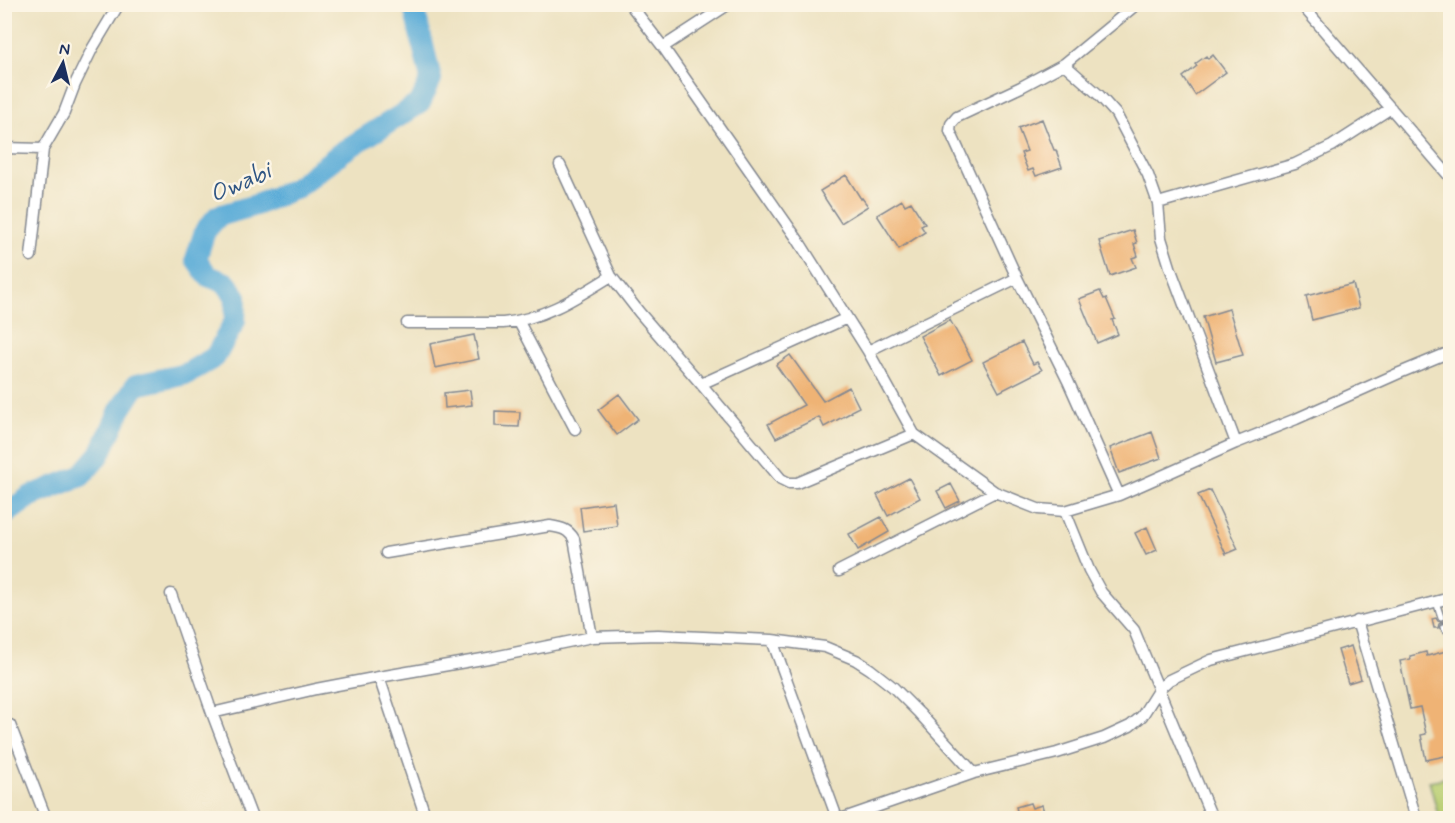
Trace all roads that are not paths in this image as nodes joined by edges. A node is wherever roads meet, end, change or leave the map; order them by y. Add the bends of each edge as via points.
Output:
1 (119, 4) edge
2 (630, 4) edge
3 (729, 4) edge
4 (1137, 4) edge
5 (1300, 4) edge
6 (663, 47) junction
7 (1064, 63) junction
8 (1391, 108) junction
9 (4, 148) edge
10 (43, 149) junction
11 (560, 165) dead end
12 (1450, 177) edge
13 (1158, 203) junction
14 (31, 256) dead end
15 (611, 276) junction
16 (1017, 278) junction
17 (847, 318) junction
18 (519, 322) junction
19 (407, 323) dead end
20 (868, 351) junction
21 (1450, 352) edge
22 (702, 384) junction
23 (575, 429) dead end
24 (914, 434) junction
25 (1236, 442) junction
26 (995, 492) junction
27 (1119, 495) junction
28 (1065, 511) junction
29 (387, 553) dead end
30 (839, 571) dead end
31 (171, 594) dead end
32 (1450, 598) edge
33 (1436, 602) junction
34 (1441, 617) dead end
35 (1357, 621) junction
36 (1443, 627) dead end
37 (1450, 632) edge
38 (591, 637) junction
39 (772, 640) junction
40 (379, 676) junction
41 (1159, 689) junction
42 (212, 713) junction
43 (10, 725) dead end
44 (974, 773) junction
45 (46, 819) edge
46 (252, 819) edge
47 (426, 819) edge
48 (837, 819) edge
49 (844, 819) edge
50 (1212, 819) edge
51 (1416, 819) edge

1 - 10 street via 92,49
2 - 6 street
3 - 6 street
4 - 7 street
5 - 8 street
6 - 17 street via 798,240
7 - 13 street via 1116,114
7 - 16 street via 957,117 951,124 950,131
8 - 12 street
8 - 13 street via 1332,146 1295,164
9 - 10 street
10 - 14 street
11 - 15 street
13 - 25 street via 1161,238 1171,270
15 - 18 street via 565,304
15 - 22 street
16 - 20 street
16 - 27 street
17 - 20 street
17 - 22 street
18 - 19 street
18 - 23 street
20 - 24 street
21 - 25 street
22 - 24 street via 781,479 789,483
24 - 26 street
25 - 27 street
26 - 28 street via 1038,509
26 - 30 street
27 - 28 street
28 - 41 street via 1089,570 1101,592 1134,630
29 - 38 street via 550,526 564,529 574,539
31 - 42 street
32 - 33 street
33 - 34 lane
33 - 35 street
35 - 41 street via 1211,660
35 - 51 street
36 - 37 lane
38 - 39 street via 658,635
38 - 40 street
39 - 44 street via 825,647 870,669 893,687
39 - 48 street
40 - 42 street
40 - 47 street
41 - 44 street via 1142,716 1104,738
41 - 50 street
42 - 46 street
43 - 45 street
44 - 49 street

